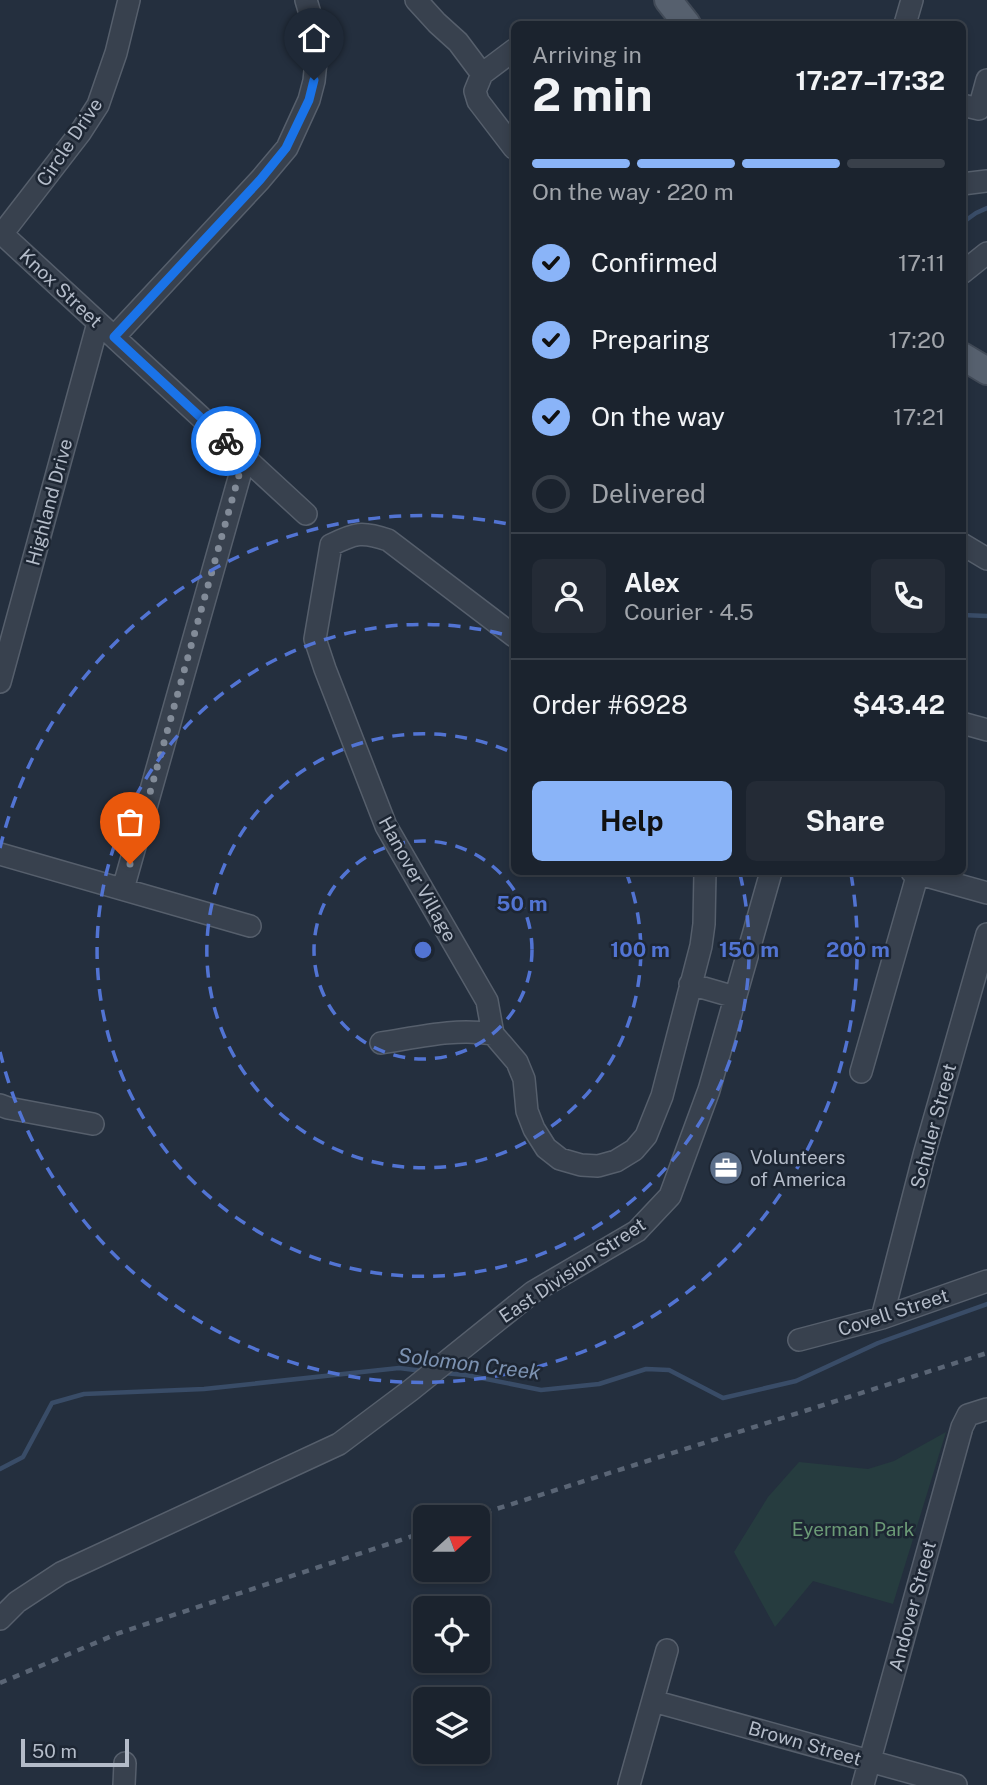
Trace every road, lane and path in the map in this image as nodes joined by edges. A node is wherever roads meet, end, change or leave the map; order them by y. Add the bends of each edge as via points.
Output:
1 (129, 0) edge
2 (306, 0) edge
3 (416, 0) edge
4 (668, 0) edge
5 (912, 0) edge
6 (685, 21) edge
7 (906, 21) edge
8 (511, 52) edge
9 (482, 74) junction
10 (987, 80) edge
11 (971, 107) edge
12 (511, 144) edge
13 (987, 181) edge
14 (966, 184) edge
15 (1, 233) edge
16 (987, 253) edge
17 (966, 270) edge
18 (106, 330) junction
19 (966, 358) edge
20 (987, 371) edge
21 (244, 457) junction
22 (306, 514) dead end
23 (966, 546) edge
24 (987, 559) edge
25 (511, 634) edge
26 (0, 682) edge
27 (966, 724) edge
28 (987, 730) edge
29 (0, 855) edge
30 (705, 875) edge
31 (770, 875) edge
32 (914, 875) edge
33 (925, 875) edge
34 (123, 889) junction
35 (987, 893) edge
36 (250, 926) dead end
37 (986, 943) edge
38 (691, 984) junction
39 (735, 998) junction
40 (493, 1034) junction
41 (381, 1043) dead end
42 (860, 1072) dead end
43 (3, 1112) edge
44 (93, 1124) dead end
45 (987, 1281) edge
46 (881, 1318) junction
47 (799, 1340) dead end
48 (987, 1409) edge
49 (0, 1619) edge
50 (667, 1650) dead end
51 (653, 1701) junction
52 (869, 1761) junction
53 (125, 1763) dead end
54 (124, 1785) edge
55 (629, 1785) edge
56 (863, 1785) edge
57 (956, 1785) edge

1 - 15 street, Circle Drive via 99,105
2 - 18 street via 316,34 315,71 309,100 286,148 260,180
3 - 9 street
4 - 6 main road
5 - 7 street
8 - 9 street
9 - 12 street via 475,91 478,101
10 - 11 street
13 - 14 street
15 - 18 street, Knox Street
16 - 17 street
18 - 21 street, Knox Street
18 - 26 street, Highland Drive
19 - 20 main road
21 - 22 street, Knox Street
21 - 34 street
23 - 24 street
25 - 40 street, Hanover Village via 388,540 354,534 331,545 315,639 386,826 487,1001
27 - 28 street
29 - 34 street
30 - 38 street, Hanover Village via 704,923
31 - 39 street, East Division Street
32 - 42 street
33 - 35 street
34 - 36 street
37 - 46 street, Schuler Street
38 - 39 street
38 - 40 street, Hanover Village via 662,1096 646,1136 634,1150 598,1166 561,1159 546,1148 527,1111 517,1062
39 - 49 street, East Division Street via 709,1090 670,1196 637,1231 533,1292 339,1444 61,1573
40 - 41 street via 454,1031
43 - 44 street
45 - 46 street, Covell Street
46 - 47 street, Covell Street
48 - 52 street, Andover Street via 968,1415 962,1427
50 - 51 street
51 - 52 street, Brown Street
51 - 55 street
52 - 56 street, Andover Street
52 - 57 street, Brown Street
53 - 54 street

